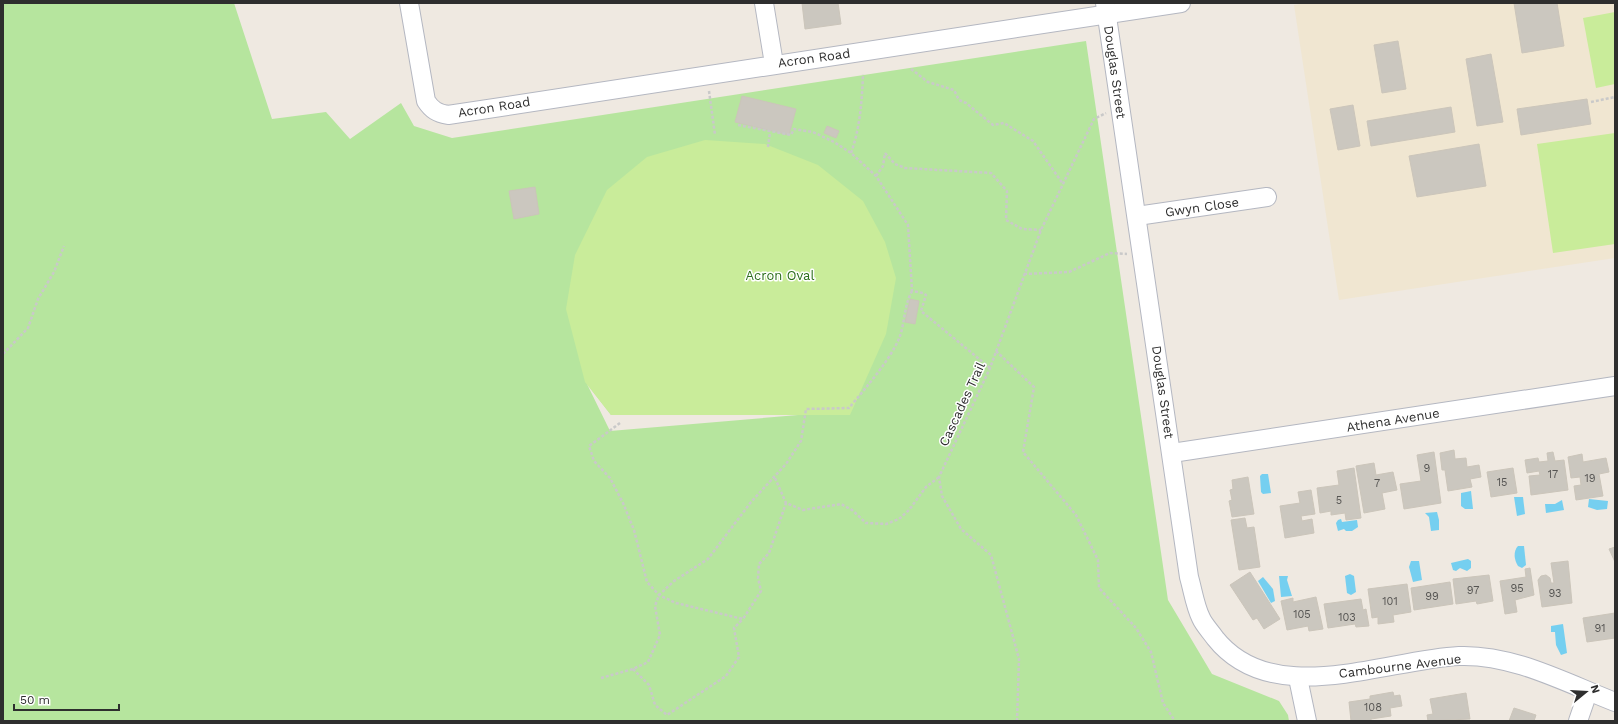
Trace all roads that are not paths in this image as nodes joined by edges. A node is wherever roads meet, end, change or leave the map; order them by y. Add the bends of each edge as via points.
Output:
1 (409, 3) edge
2 (764, 3) edge
3 (1181, 3) edge
4 (1106, 9) edge
5 (774, 64) junction
6 (1267, 197) dead end
7 (1137, 216) junction
8 (1615, 386) edge
9 (1172, 453) junction
10 (1298, 678) junction
11 (1588, 692) junction
12 (1615, 702) edge
13 (1307, 721) edge
14 (1578, 721) edge

1 - 5 street, Acron Road via 426,101 431,109 448,115
2 - 5 street
3 - 4 street, Acron Road
4 - 5 street, Acron Road
4 - 7 street, Douglas Street
6 - 7 street, Gwyn Close
7 - 9 street, Douglas Street
8 - 9 street, Athena Avenue
9 - 10 street, Douglas Street via 1189,577 1201,619 1225,650 1258,670
10 - 11 street, Cambourne Avenue via 1459,656 1498,659 1532,669
10 - 13 street
11 - 12 street, Cambourne Avenue
11 - 14 street

